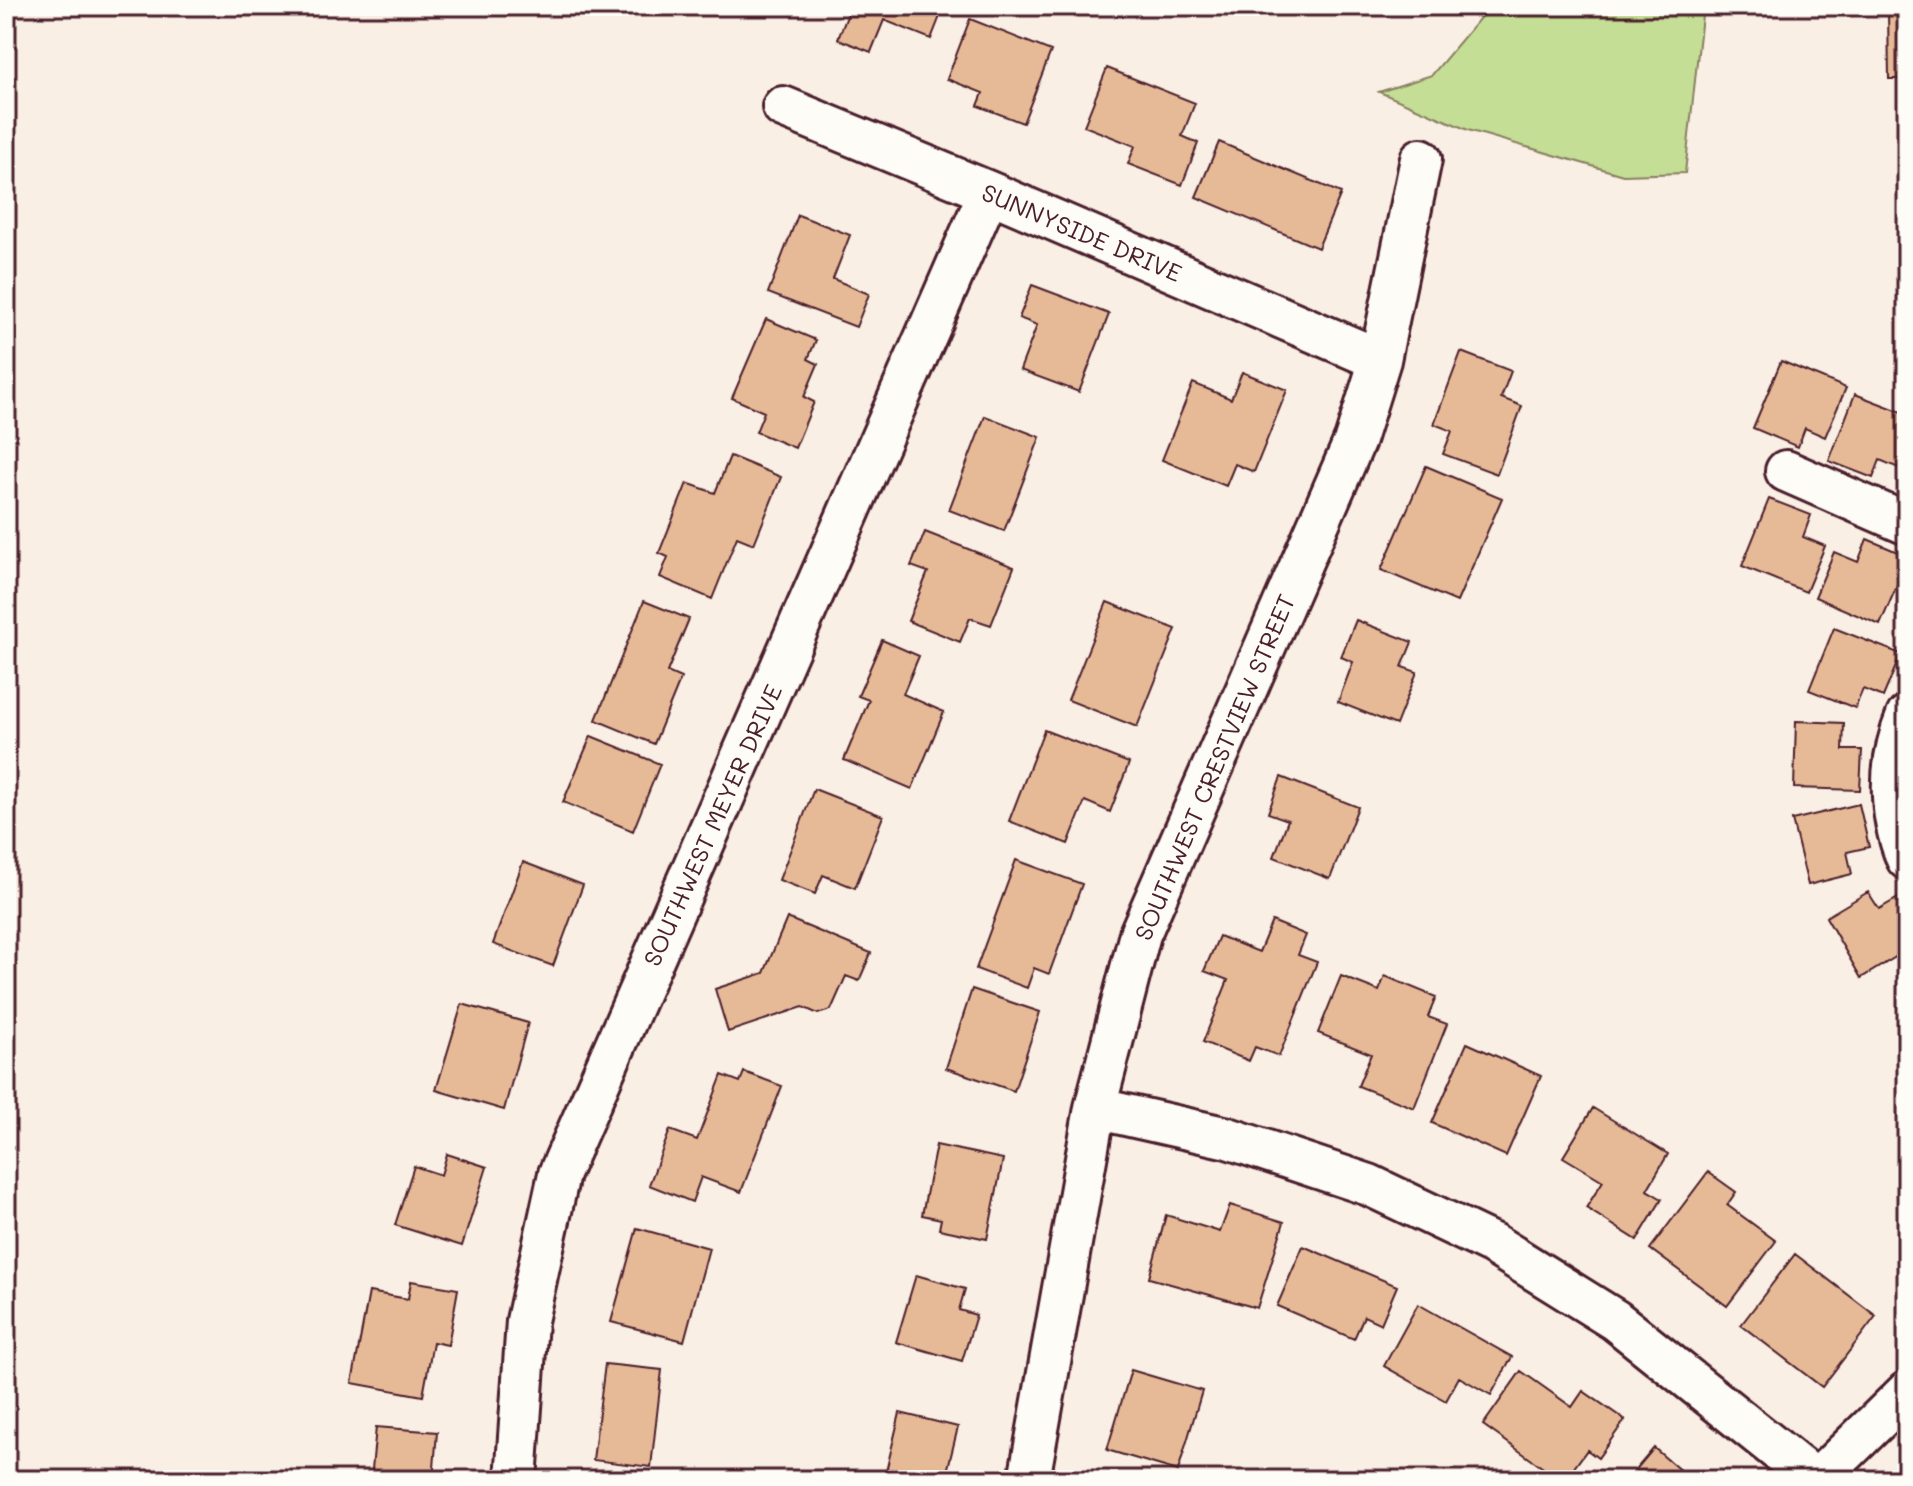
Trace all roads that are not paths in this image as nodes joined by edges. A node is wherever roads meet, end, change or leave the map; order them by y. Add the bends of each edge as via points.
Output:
1 (783, 107) dead end
2 (1421, 159) dead end
3 (989, 192) junction
4 (1380, 360) junction
5 (1786, 471) dead end
6 (1907, 524) edge
7 (1907, 716) edge
8 (1907, 859) edge
9 (1095, 1108) junction
10 (1907, 1392) edge
11 (516, 1480) edge
12 (1029, 1480) edge
13 (1816, 1480) edge

1 - 3 street, SUNNYSIDE DRIVE
2 - 4 street, SOUTHWEST CRESTVIEW STREET
3 - 4 street, SUNNYSIDE DRIVE
3 - 11 street, SOUTHWEST MEYER DRIVE via 559,1174 527,1321
4 - 9 street, SOUTHWEST CRESTVIEW STREET via 1355,440 1140,934
5 - 6 street
7 - 8 street via 1892,777 1894,822
9 - 12 street, SOUTHWEST CRESTVIEW STREET
9 - 13 street via 1228,1138 1369,1185 1493,1244 1615,1320
10 - 13 street

